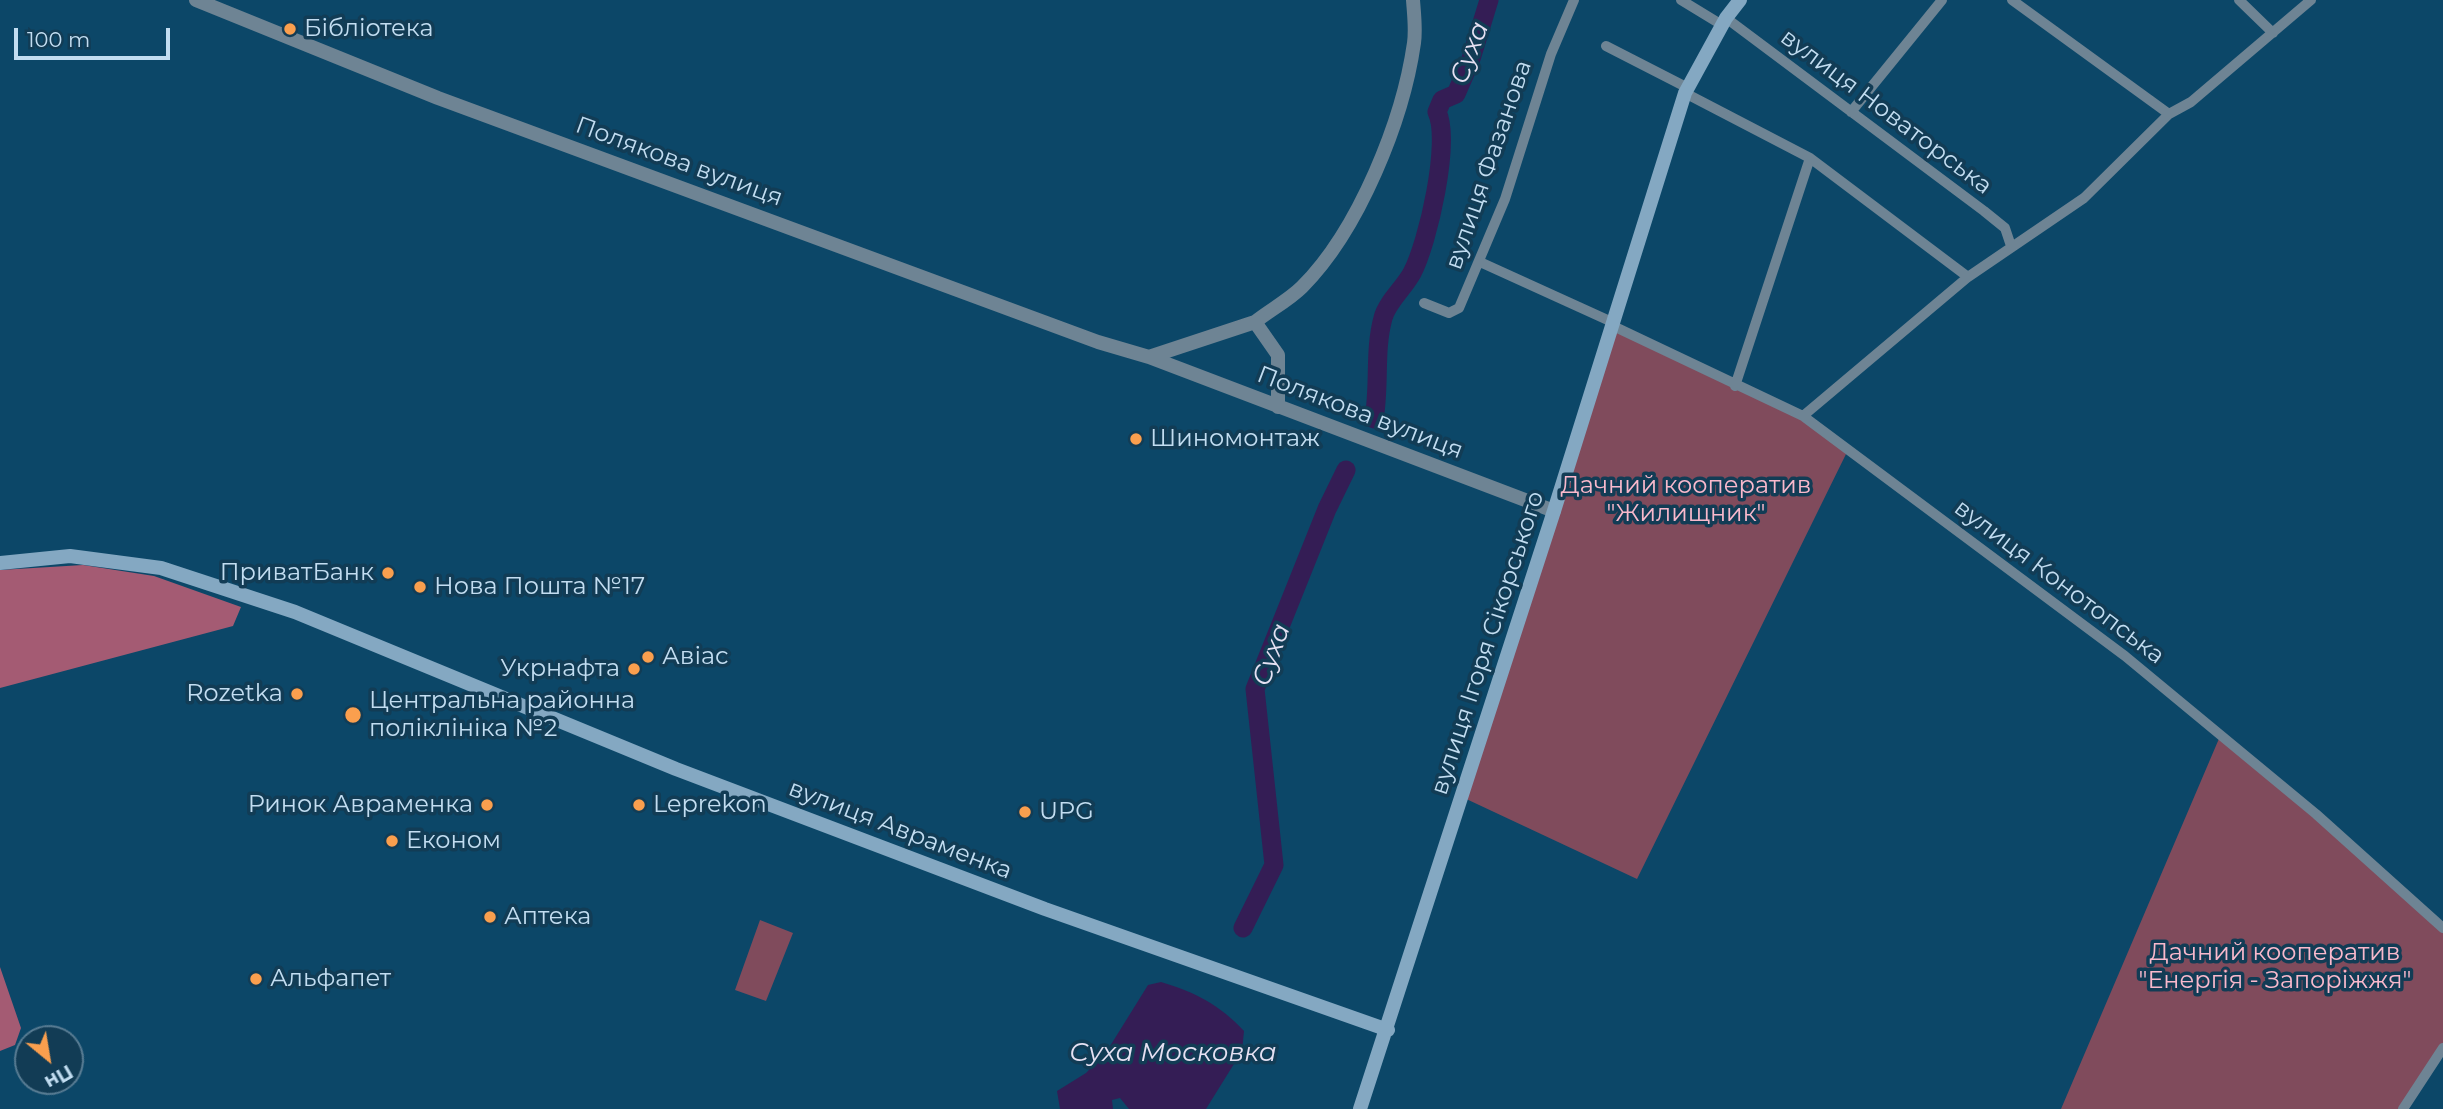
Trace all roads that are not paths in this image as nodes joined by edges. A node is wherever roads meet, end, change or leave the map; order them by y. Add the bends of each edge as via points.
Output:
1 (196, 0) edge
2 (1413, 0) edge
3 (1574, 0) edge
4 (1681, 0) edge
5 (1740, 0) edge
6 (1942, 0) edge
7 (2012, 0) edge
8 (2239, 0) edge
9 (2311, 0) edge
10 (1724, 22) junction
11 (2273, 33) junction
12 (1606, 46) dead end
13 (1686, 91) junction
14 (1851, 112) junction
15 (2169, 114) junction
16 (1810, 158) junction
17 (2011, 246) junction
18 (1480, 262) junction
19 (1968, 277) junction
20 (1424, 303) dead end
21 (1255, 322) junction
22 (1611, 323) junction
23 (1149, 357) junction
24 (1735, 386) junction
25 (1278, 407) junction
26 (1803, 416) junction
27 (1555, 511) junction
28 (0, 563) edge
29 (2443, 928) edge
30 (1388, 1030) junction
31 (2443, 1048) edge
32 (2406, 1108) edge
33 (1360, 1109) edge

1 - 23 street, Полякова вулиця via 463,107
2 - 21 street via 1415,40 1400,112 1375,174 1346,229 1302,287
3 - 18 street, вулиця Фазанова via 1550,54 1505,199
4 - 10 street, вулиця Новаторська
5 - 10 main road, вулиця Ігоря Сікорського
6 - 14 street
7 - 15 street
8 - 11 street
9 - 11 street
10 - 13 main road, вулиця Ігоря Сікорського
10 - 14 street, вулиця Новаторська
11 - 15 street via 2191,102
12 - 13 street
13 - 16 street
13 - 22 main road, вулиця Ігоря Сікорського
14 - 17 street, вулиця Новаторська via 2005,228
15 - 17 street via 2084,198
16 - 19 street
16 - 24 street
17 - 19 street
18 - 20 street, вулиця Фазанова via 1455,312
18 - 22 street, вулиця Конотопська
19 - 26 street
21 - 23 street
21 - 25 street via 1278,355
22 - 24 street, вулиця Конотопська
22 - 27 main road, вулиця Ігоря Сікорського
23 - 25 street, Полякова вулиця
24 - 26 street, вулиця Конотопська
25 - 27 street, Полякова вулиця
26 - 29 street, вулиця Конотопська via 2125,656 2316,814
27 - 30 main road, вулиця Ігоря Сікорського
28 - 30 main road, вулиця Авраменка via 70,556 161,568 295,612 700,778 1045,909
30 - 33 main road, вулиця Ігоря Сікорського
31 - 32 street

